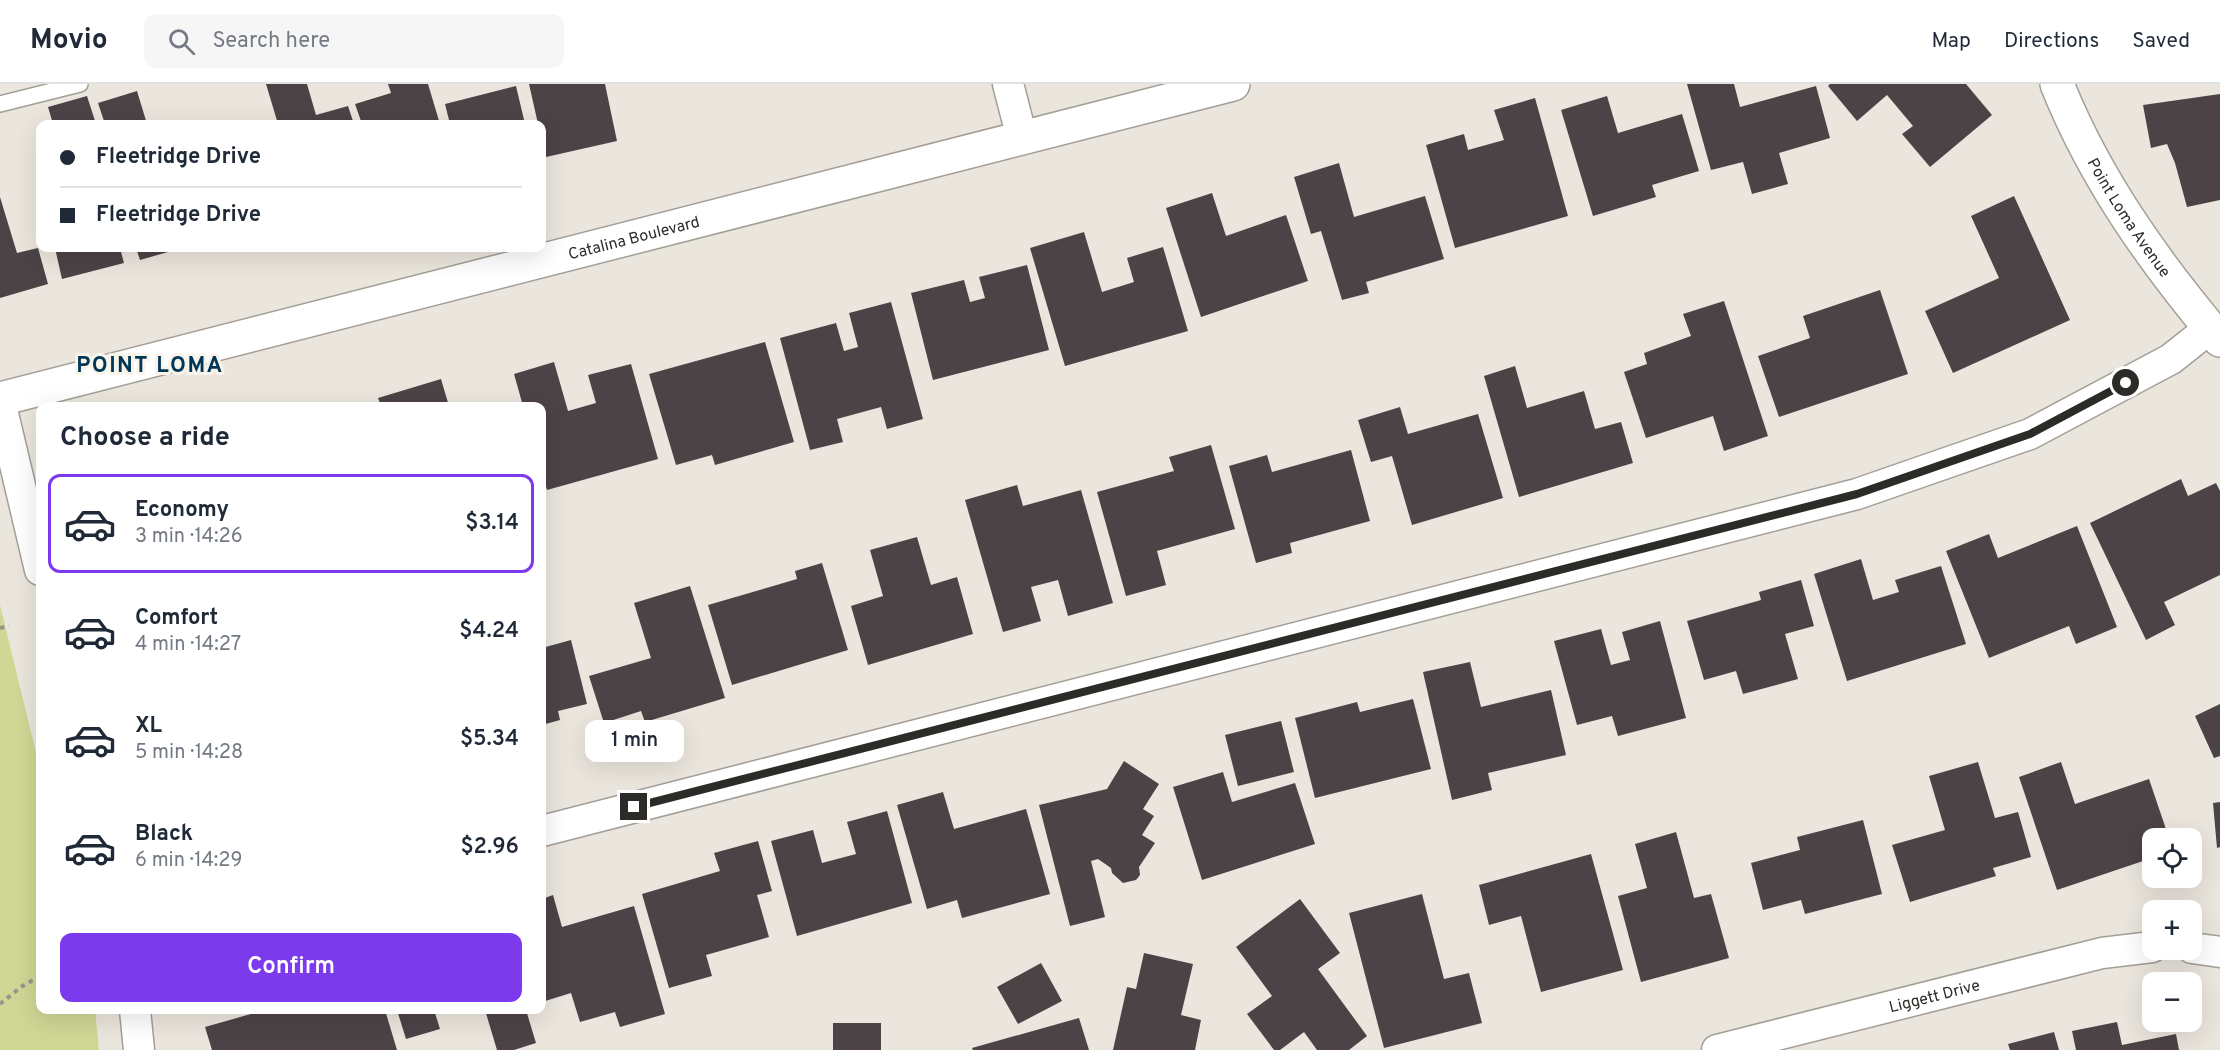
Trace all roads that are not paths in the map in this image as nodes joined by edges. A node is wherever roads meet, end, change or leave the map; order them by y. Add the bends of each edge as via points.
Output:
1 (80, 84) edge
2 (1008, 84) edge
3 (1233, 84) edge
4 (2057, 84) edge
5 (0, 104) edge
6 (1022, 138) junction
7 (2215, 334) edge
8 (0, 400) edge
9 (36, 553) edge
10 (546, 830) edge
11 (2142, 948) edge
12 (2202, 949) edge
13 (2220, 952) edge
14 (135, 1014) edge
15 (139, 1050) edge
16 (1718, 1050) edge

1 - 5 lane
2 - 6 street
3 - 6 main road, Catalina Boulevard
4 - 7 main road, Point Loma Avenue via 2077,129 2129,221 2164,272
6 - 8 main road, Catalina Boulevard
7 - 10 street via 2030,434 1857,494
8 - 9 street
11 - 16 street, Liggett Drive via 2102,953
12 - 13 street
14 - 15 street

